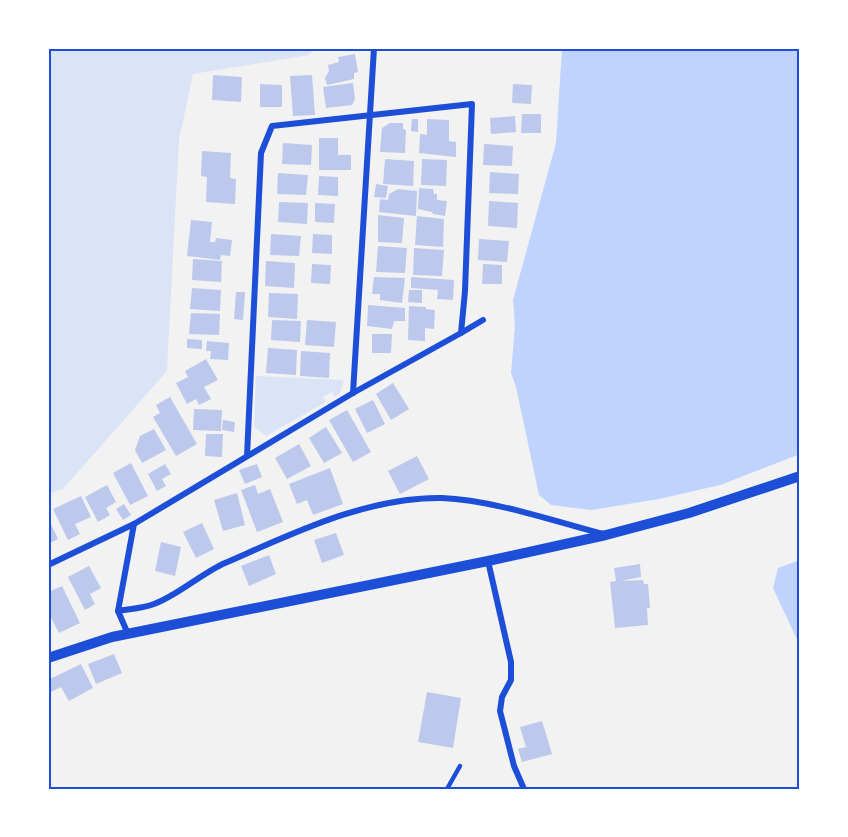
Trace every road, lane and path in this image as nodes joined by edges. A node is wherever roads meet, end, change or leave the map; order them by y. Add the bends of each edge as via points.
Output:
1 (374, 48) edge
2 (370, 114) junction
3 (483, 320) dead end
4 (461, 333) junction
5 (353, 393) junction
6 (247, 456) junction
7 (800, 476) edge
8 (134, 524) junction
9 (606, 535) junction
10 (488, 561) junction
11 (48, 565) edge
12 (118, 611) junction
13 (129, 635) junction
14 (48, 658) edge
15 (460, 766) dead end
16 (447, 789) edge
17 (524, 789) edge

1 - 2 street
2 - 4 street via 472,104
2 - 5 street
2 - 6 street via 272,126 261,153
3 - 4 street
4 - 5 street
5 - 6 street
6 - 8 street
7 - 9 street via 689,513
8 - 11 street
8 - 12 street
9 - 10 street
9 - 12 street via 482,503 442,498 400,501 319,523 222,564 154,604
10 - 13 street
10 - 17 street via 511,662 511,680 500,711
12 - 13 street
13 - 14 street
15 - 16 lane

